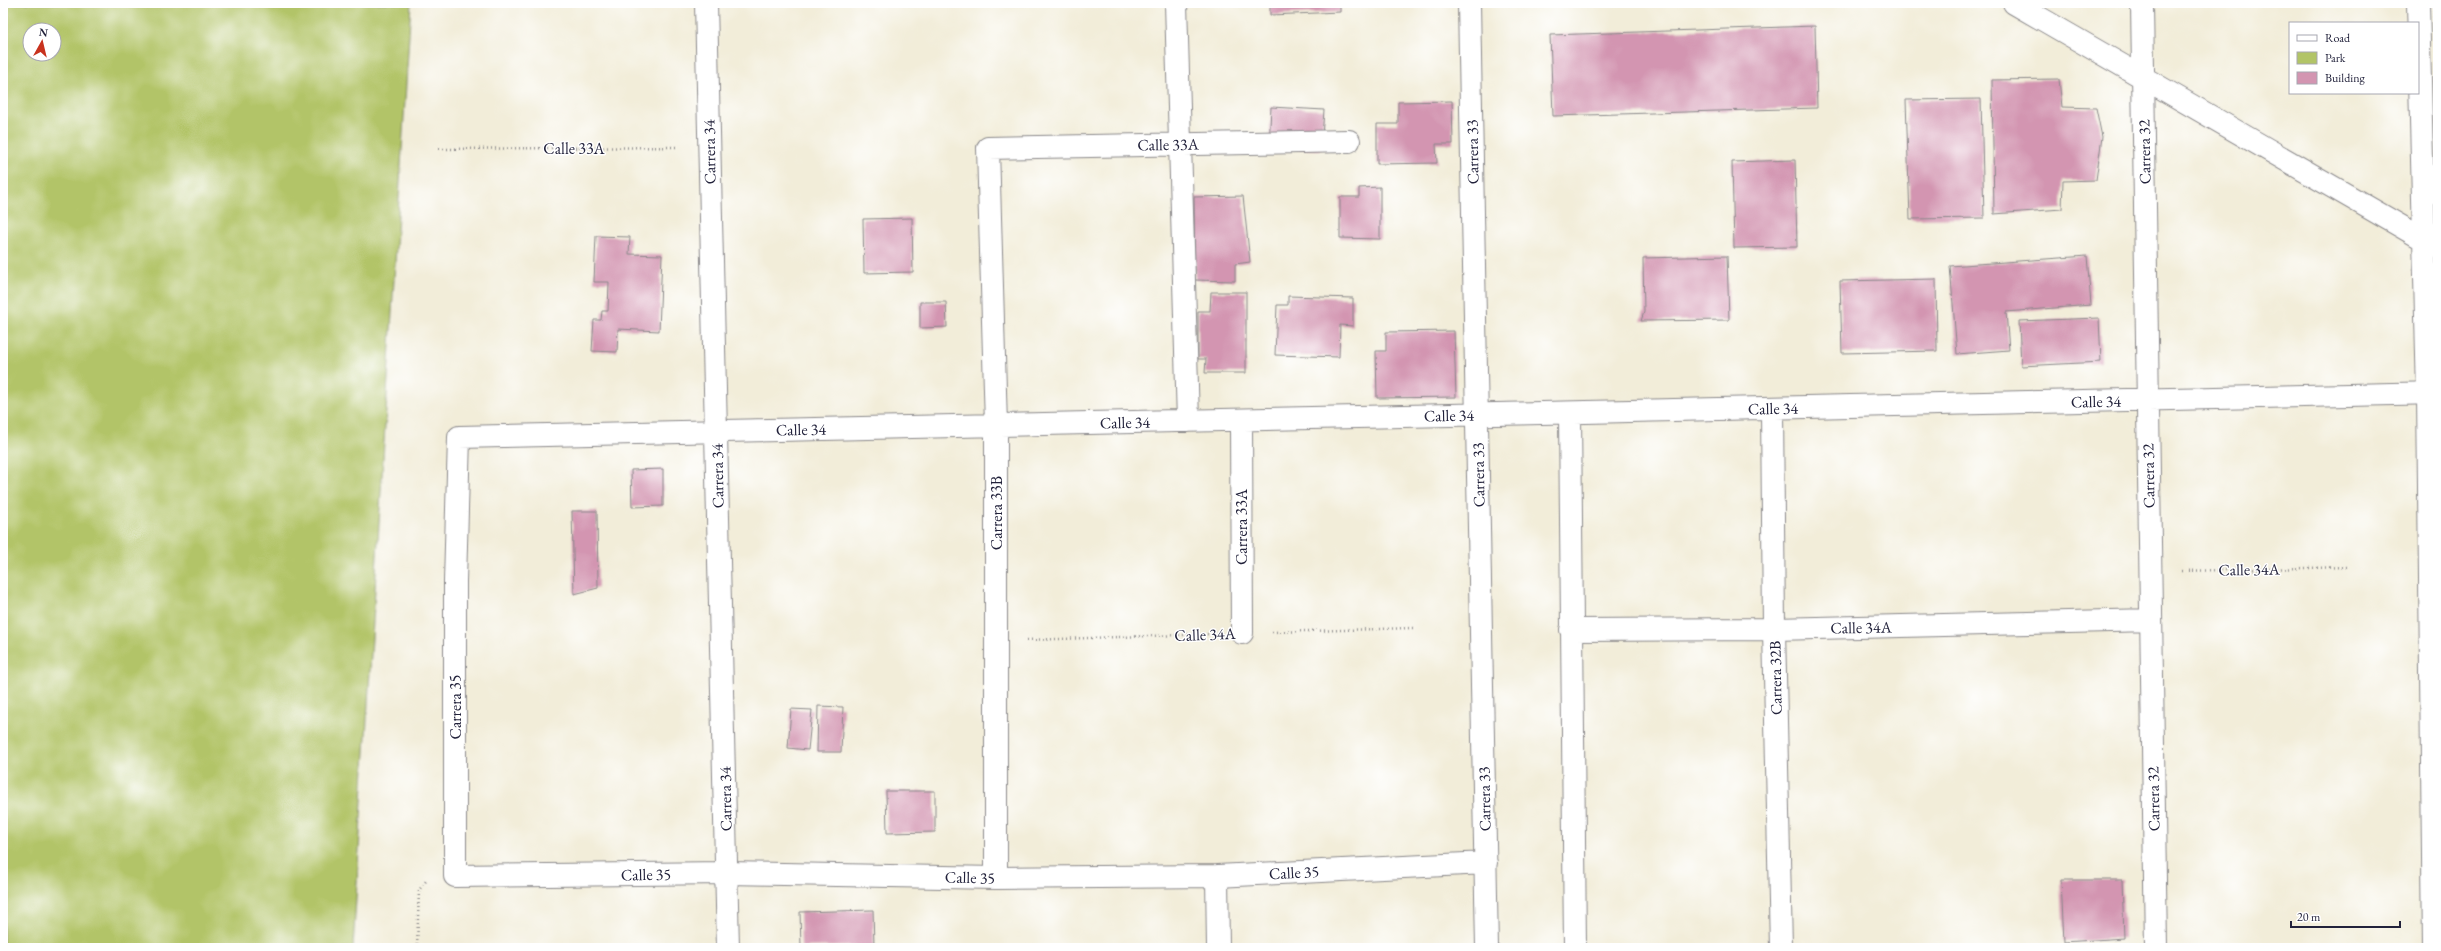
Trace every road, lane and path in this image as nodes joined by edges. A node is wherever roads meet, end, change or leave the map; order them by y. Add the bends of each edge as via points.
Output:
1 (706, 3) edge
2 (1176, 3) edge
3 (1469, 3) edge
4 (2014, 3) edge
5 (2142, 3) edge
6 (2418, 3) edge
7 (2419, 22) edge
8 (2419, 29) edge
9 (1349, 141) dead end
10 (1180, 144) junction
11 (709, 147) junction
12 (988, 148) joint
13 (439, 149) dead end
14 (2438, 248) edge
15 (2433, 394) edge
16 (2147, 400) junction
17 (1772, 408) junction
18 (1570, 413) junction
19 (1477, 414) junction
20 (1241, 420) junction
21 (1188, 421) junction
22 (996, 425) junction
23 (716, 431) junction
24 (459, 437) joint
25 (2349, 567) dead end
26 (2150, 572) junction
27 (2150, 620) junction
28 (1413, 628) dead end
29 (1774, 629) junction
30 (1571, 630) junction
31 (1242, 633) junction
32 (996, 641) junction
33 (2435, 710) edge
34 (1486, 863) junction
35 (726, 873) junction
36 (455, 876) junction
37 (1217, 876) junction
38 (996, 878) junction
39 (417, 948) edge
40 (728, 948) edge
41 (1218, 948) edge
42 (1487, 948) edge
43 (1575, 948) edge
44 (1781, 948) edge
45 (2156, 948) edge
46 (2434, 948) edge

1 - 11 street, Carrera 34
2 - 10 street
3 - 19 street, Carrera 33
4 - 14 street
5 - 16 street, Carrera 32
6 - 7 street
8 - 15 street
9 - 10 street, Calle 33A
10 - 12 street, Calle 33A
10 - 21 street
11 - 13 path, Calle 33A
11 - 23 street, Carrera 34
12 - 22 street, Carrera 33B
15 - 16 street, Calle 34
15 - 33 street
16 - 17 street, Calle 34
16 - 26 street, Carrera 32
17 - 18 street, Calle 34
17 - 29 street, Carrera 32B
18 - 19 street, Calle 34
18 - 30 street
19 - 20 street, Calle 34
19 - 34 street, Carrera 33
20 - 21 street, Calle 34
20 - 31 street, Carrera 33A
21 - 22 street, Calle 34
22 - 23 street, Calle 34
22 - 32 street, Carrera 33B
23 - 24 street, Calle 34
23 - 35 street, Carrera 34
24 - 36 street, Carrera 35 via 455,582
25 - 26 path, Calle 34A
26 - 27 street, Carrera 32
27 - 29 street, Calle 34A
27 - 45 street, Carrera 32
28 - 31 path, Calle 34A
29 - 30 street, Calle 34A
29 - 44 street, Carrera 32B
30 - 43 street
31 - 32 path, Calle 34A
32 - 38 street, Carrera 33B
33 - 46 street
34 - 37 street, Calle 35
34 - 42 street, Carrera 33
35 - 36 street, Calle 35
35 - 38 street, Calle 35
35 - 40 street, Carrera 34
36 - 39 path via 434,877 422,883 419,890
37 - 38 street, Calle 35
37 - 41 street

